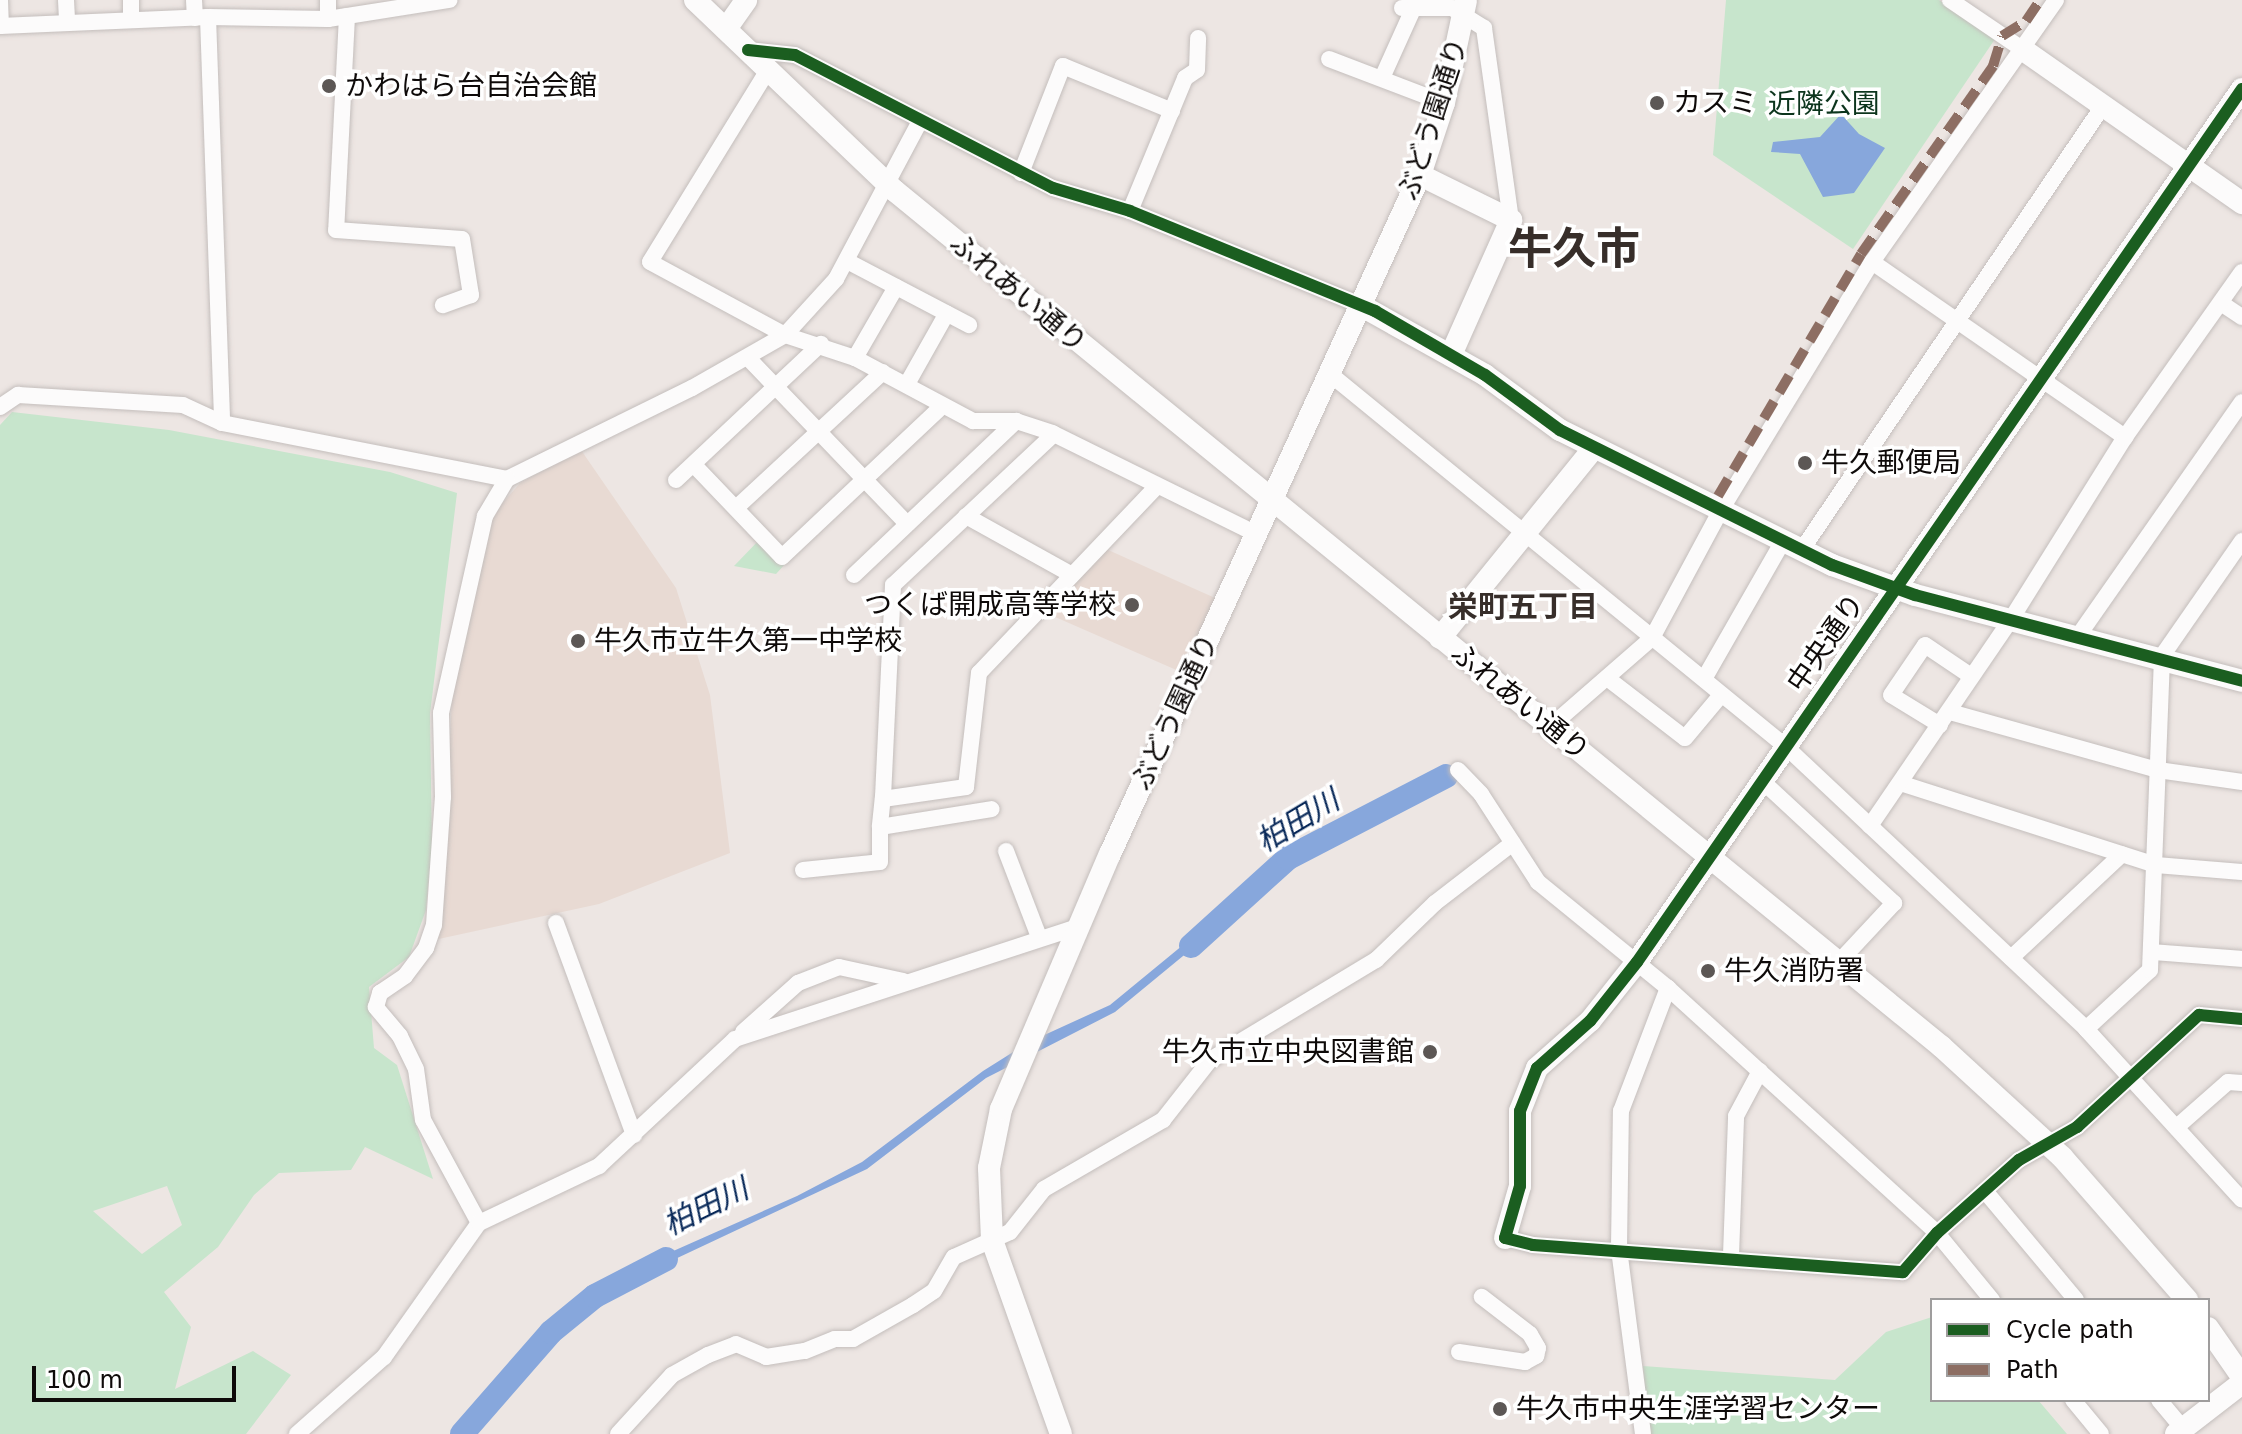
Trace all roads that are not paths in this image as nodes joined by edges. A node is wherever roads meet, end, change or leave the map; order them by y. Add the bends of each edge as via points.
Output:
1 (0, 0) edge
2 (66, 0) edge
3 (131, 0) edge
4 (194, 0) edge
5 (256, 0) edge
6 (328, 0) edge
7 (450, 0) edge
8 (695, 0) edge
9 (746, 0) edge
10 (2056, 0) edge
11 (1961, 3) edge
12 (1465, 8) edge
13 (347, 16) junction
14 (201, 18) junction
15 (256, 18) junction
16 (131, 19) junction
17 (328, 19) junction
18 (67, 21) junction
19 (0, 26) edge
20 (726, 29) junction
21 (1198, 38) dead end
22 (2022, 49) junction
23 (748, 50) junction
24 (1329, 59) dead end
25 (768, 70) junction
26 (1382, 78) junction
27 (2242, 89) edge
28 (1444, 103) junction
29 (2103, 106) junction
30 (1172, 111) junction
31 (920, 121) junction
32 (2188, 166) junction
33 (1021, 173) junction
34 (1420, 175) junction
35 (887, 185) junction
36 (2242, 203) edge
37 (1130, 211) junction
38 (1511, 220) junction
39 (847, 261) junction
40 (1872, 262) junction
41 (2242, 272) edge
42 (896, 287) junction
43 (2221, 303) junction
44 (443, 305) dead end
45 (1360, 305) junction
46 (947, 313) junction
47 (2242, 317) edge
48 (1955, 318) junction
49 (969, 325) dead end
50 (785, 335) junction
51 (821, 344) junction
52 (1451, 355) junction
53 (855, 358) junction
54 (749, 359) junction
55 (883, 372) junction
56 (1330, 374) junction
57 (2039, 378) junction
58 (907, 384) junction
59 (774, 386) junction
60 (2242, 402) edge
61 (942, 406) junction
62 (0, 407) edge
63 (1016, 421) junction
64 (222, 423) junction
65 (816, 433) junction
66 (1054, 434) junction
67 (2125, 437) junction
68 (1594, 448) junction
69 (694, 465) junction
70 (507, 479) junction
71 (676, 480) dead end
72 (863, 482) junction
73 (1157, 486) junction
74 (1271, 501) junction
75 (736, 508) junction
76 (1721, 510) junction
77 (966, 516) junction
78 (907, 524) junction
79 (1524, 533) junction
80 (1256, 534) junction
81 (2242, 541) edge
82 (1792, 546) junction
83 (854, 575) dead end
84 (1072, 575) junction
85 (1893, 588) junction
86 (2010, 621) junction
87 (1440, 638) junction
88 (1652, 638) junction
89 (2076, 639) junction
90 (2161, 662) junction
91 (2239, 675) edge
92 (1971, 676) junction
93 (1607, 678) junction
94 (1704, 679) junction
95 (1721, 695) junction
96 (1945, 719) junction
97 (1551, 726) junction
98 (1784, 745) junction
99 (1458, 770) dead end
100 (2158, 770) junction
101 (1760, 779) junction
102 (2242, 782) edge
103 (1900, 783) junction
104 (883, 796) junction
105 (992, 809) dead end
106 (1870, 826) junction
107 (880, 827) junction
108 (1513, 843) junction
109 (1006, 851) dead end
110 (2122, 854) junction
111 (1708, 855) junction
112 (2156, 865) junction
113 (803, 870) dead end
114 (2242, 872) edge
115 (556, 923) dead end
116 (1077, 927) junction
117 (1039, 937) junction
118 (2152, 952) junction
119 (2011, 958) junction
120 (2242, 959) edge
121 (1637, 962) junction
122 (1839, 962) junction
123 (906, 981) junction
124 (1668, 988) junction
125 (2242, 1019) edge
126 (2086, 1029) junction
127 (735, 1039) junction
128 (1760, 1071) junction
129 (2133, 1076) junction
130 (2242, 1083) edge
131 (2179, 1125) junction
132 (634, 1135) junction
133 (2047, 1143) junction
134 (1985, 1191) junction
135 (2242, 1200) edge
136 (479, 1223) junction
137 (1937, 1233) junction
138 (1505, 1238) joint
139 (992, 1240) junction
140 (1619, 1248) junction
141 (1731, 1255) junction
142 (1482, 1297) dead end
143 (1990, 1298) edge
144 (2074, 1298) edge
145 (2185, 1298) edge
146 (2210, 1331) edge
147 (1459, 1352) dead end
148 (2242, 1377) edge
149 (2242, 1383) edge
150 (2075, 1402) edge
151 (2160, 1402) edge
152 (2180, 1432) edge
153 (297, 1434) edge
154 (618, 1434) edge
155 (1061, 1434) edge
156 (1643, 1434) edge
157 (2101, 1434) edge

1 - 19 street
2 - 18 street
3 - 16 street
4 - 14 street
5 - 15 street
6 - 17 street
7 - 13 street
8 - 20 street, ふれあい通り
9 - 20 street
10 - 22 street
11 - 22 street
12 - 26 street via 1408,8
12 - 28 street, ぶどう園通り
12 - 38 street via 1486,32
13 - 17 street
13 - 44 street via 336,230 462,239 471,295
14 - 15 street
14 - 16 street
14 - 64 street
15 - 17 street
16 - 18 street
18 - 19 street
20 - 23 street, ふれあい通り
21 - 30 street via 1197,70 1185,78
22 - 29 street
22 - 40 street
23 - 25 street, ふれあい通り
23 - 31 street via 795,55
24 - 26 street
25 - 35 street, ふれあい通り
25 - 50 street via 650,262
26 - 28 street
27 - 32 street, 中央通り
28 - 34 street, ぶどう園通り
29 - 32 street
29 - 48 street
30 - 33 street via 1063,66
30 - 37 street
31 - 33 street
31 - 35 street
32 - 36 street
32 - 57 street, 中央通り
33 - 37 street
34 - 38 street
34 - 45 street, ぶどう園通り
35 - 39 street
35 - 74 street, ふれあい通り
37 - 45 street
38 - 52 street
39 - 42 street
39 - 50 street via 812,310
40 - 48 street
40 - 76 street
41 - 43 street
42 - 46 street
42 - 53 street
43 - 47 street
43 - 67 street
45 - 52 street
45 - 56 street, ぶどう園通り
46 - 49 street
46 - 58 street
48 - 57 street
48 - 82 street
50 - 51 street
50 - 54 street
51 - 53 street
51 - 59 street
52 - 68 street via 1543,420
53 - 55 street
54 - 59 street
54 - 70 street
55 - 58 street
55 - 65 street
56 - 74 street, ぶどう園通り
56 - 79 street
57 - 67 street
57 - 85 street, 中央通り
58 - 61 street
59 - 65 street
59 - 69 street
60 - 89 street
61 - 63 street via 973,421
61 - 72 street
62 - 64 street via 18,395 111,398 183,405
63 - 66 street
63 - 78 street
64 - 70 street
65 - 72 street
65 - 75 street
66 - 73 street
66 - 77 street
67 - 86 street
68 - 76 street
68 - 79 street
69 - 71 street
69 - 75 street
70 - 136 street via 485,516 441,713 443,797 434,925 426,948 405,976 380,993 376,1007 416,1069 423,1120
72 - 75 street via 782,557
72 - 78 street
73 - 80 street
73 - 84 street
74 - 80 street, ぶどう園通り
74 - 87 street, ふれあい通り
76 - 82 street
76 - 88 street
77 - 84 street
77 - 104 street via 893,585
78 - 83 street
79 - 87 street
79 - 88 street
80 - 116 street, ぶどう園通り
81 - 90 street
82 - 85 street
82 - 94 street
84 - 104 street via 979,673 966,787
85 - 86 street
85 - 98 street, 中央通り
86 - 89 street
86 - 92 street
87 - 97 street, ふれあい通り
88 - 93 street
88 - 94 street
89 - 90 street
90 - 91 street
90 - 100 street
92 - 96 street
92 - 96 street via 1925,645 1891,695
93 - 95 street via 1685,738
93 - 97 street
94 - 95 street
95 - 98 street
96 - 100 street
96 - 103 street
97 - 111 street, ふれあい通り
98 - 101 street, 中央通り
98 - 106 street
99 - 108 street
100 - 102 street
100 - 112 street
101 - 111 street, 中央通り
101 - 122 street via 1894,903
103 - 106 street
103 - 110 street
104 - 107 street
105 - 107 street
106 - 119 street
107 - 113 street via 880,862
108 - 121 street via 1538,882
108 - 139 street via 1435,903 1376,960 1210,1060 1163,1120 1044,1189 1010,1232
109 - 117 street
110 - 112 street
110 - 119 street
111 - 121 street, 中央通り
111 - 122 street, ふれあい通り
112 - 114 street
112 - 118 street
115 - 132 street
116 - 117 street
116 - 139 street, ぶどう園通り via 1013,1073 992,1141
117 - 123 street
118 - 120 street
118 - 126 street via 2150,970
119 - 126 street
121 - 124 street
121 - 138 street, 中央通り via 1590,1021 1551,1051 1526,1088 1518,1132 1520,1186
122 - 133 street, ふれあい通り
123 - 127 street
123 - 127 street via 839,967 798,983
124 - 128 street
124 - 140 street via 1621,1111
125 - 129 street via 2199,1015
126 - 129 street
127 - 132 street
128 - 137 street
128 - 141 street via 1736,1116
129 - 131 street
129 - 133 street via 2077,1127
130 - 131 street via 2228,1082
131 - 135 street
132 - 136 street via 599,1166
133 - 134 street
133 - 145 street, ふれあい通り
134 - 137 street
134 - 144 street
136 - 153 street via 384,1357
137 - 141 street via 1903,1272
137 - 143 street
138 - 140 street via 1533,1245
139 - 154 street via 954,1257 934,1291 853,1339 766,1357 736,1344 708,1355 672,1375
139 - 155 street, ぶどう園通り
140 - 141 street
140 - 156 street
142 - 147 street via 1530,1334 1538,1348 1536,1356 1525,1362
146 - 148 street
149 - 152 street
150 - 157 street
151 - 152 street

